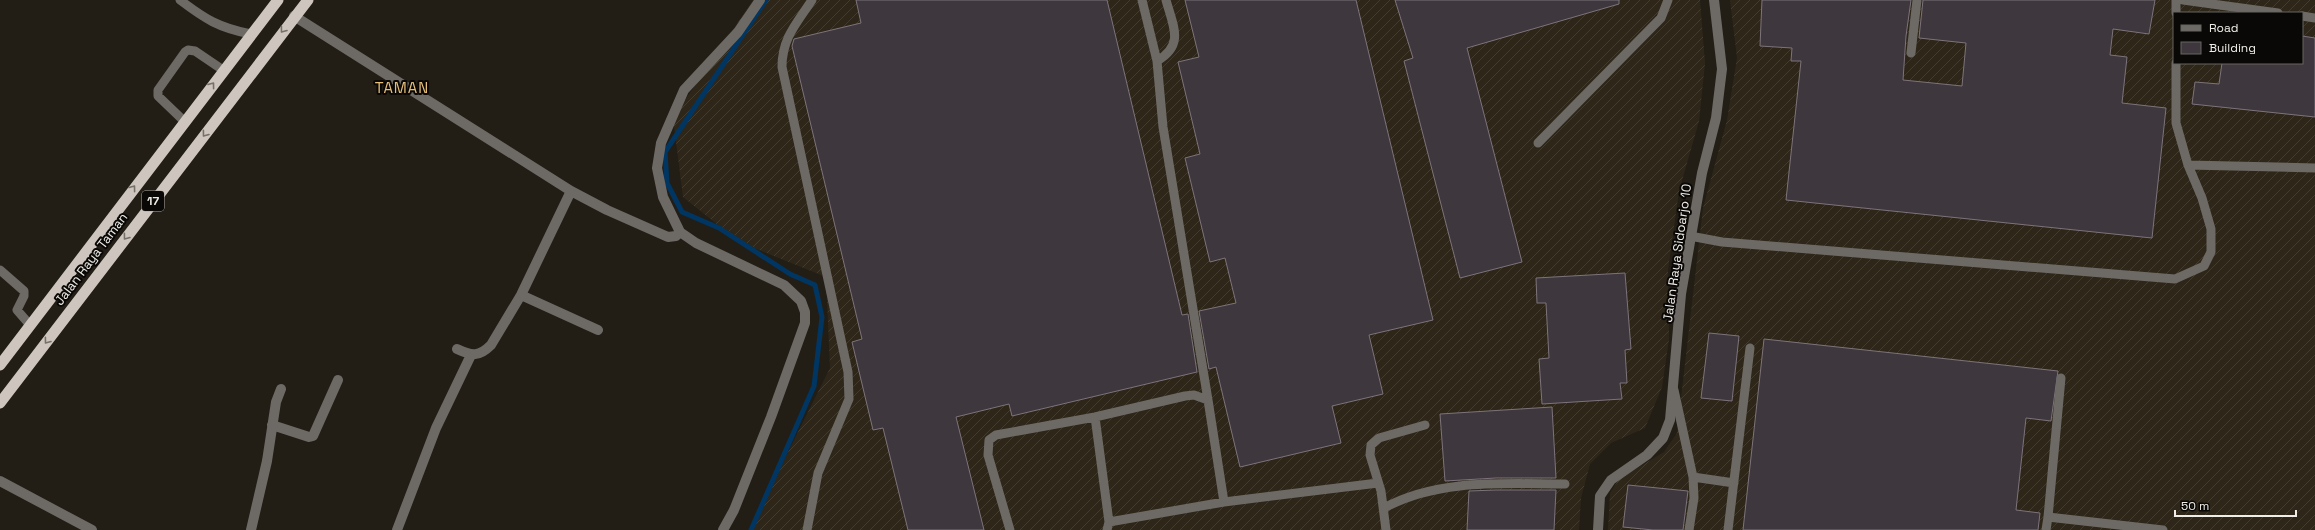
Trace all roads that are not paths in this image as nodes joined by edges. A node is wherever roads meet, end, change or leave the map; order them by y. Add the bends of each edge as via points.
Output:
1 (180, 0) edge
2 (278, 0) edge
3 (308, 0) edge
4 (760, 0) edge
5 (812, 0) edge
6 (1142, 0) edge
7 (1166, 0) edge
8 (1668, 0) edge
9 (1714, 0) edge
10 (1917, 0) edge
11 (2176, 0) edge
12 (2183, 0) edge
13 (2176, 12) edge
14 (2271, 12) edge
15 (294, 16) junction
16 (2303, 16) edge
17 (2315, 18) edge
18 (251, 34) junction
19 (1911, 53) dead end
20 (1157, 61) junction
21 (2176, 64) edge
22 (223, 70) junction
23 (184, 121) junction
24 (1538, 143) dead end
25 (2188, 165) junction
26 (2315, 168) edge
27 (571, 191) junction
28 (680, 232) junction
29 (1690, 236) junction
30 (0, 270) edge
31 (521, 295) junction
32 (30, 325) junction
33 (598, 330) dead end
34 (1750, 348) dead end
35 (457, 349) dead end
36 (471, 356) junction
37 (0, 365) edge
38 (2061, 378) dead end
39 (338, 380) dead end
40 (281, 389) dead end
41 (1674, 389) junction
42 (1208, 400) junction
43 (0, 403) edge
44 (1096, 417) junction
45 (272, 425) junction
46 (1425, 425) dead end
47 (1693, 477) junction
48 (0, 481) edge
49 (1378, 482) junction
50 (1734, 483) junction
51 (1566, 484) dead end
52 (1224, 502) junction
53 (1384, 508) junction
54 (2048, 516) junction
55 (1108, 526) edge
56 (92, 530) edge
57 (251, 530) edge
58 (397, 530) edge
59 (723, 530) edge
60 (807, 530) edge
61 (1010, 530) edge
62 (1386, 530) edge
63 (1598, 530) edge
64 (1689, 530) edge
65 (1728, 530) edge
66 (2046, 530) edge
67 (2163, 530) edge

1 - 18 lane via 199,15 226,30
2 - 18 highway, Jalan Raya Taman / 17
3 - 15 highway, Jalan Raya Taman / 17
4 - 28 street via 738,32 684,90 661,143 657,168 663,197
5 - 60 lane via 787,37 782,51 782,67 844,346 848,399 818,472
6 - 20 lane
7 - 20 lane via 1174,33 1174,46 1168,55
8 - 24 lane via 1661,18
9 - 29 street, Jalan Raya Sidoarjo 10 via 1722,69 1716,118
10 - 19 lane
11 - 13 lane
12 - 14 lane
15 - 27 street
15 -> 43 highway, Jalan Raya Taman / 17
16 - 17 lane
18 - 22 highway, Jalan Raya Taman / 17
20 - 42 lane via 1163,127
21 - 25 lane via 2176,123
23 -> 22 highway, Jalan Raya Taman / 17
22 - 23 lane via 195,51 185,52 158,90 158,96
32 -> 23 highway, Jalan Raya Taman / 17
25 - 26 lane
25 - 29 lane via 2202,198 2211,229 2212,252 2204,266 2175,279 1722,242
27 - 28 street via 668,237 676,236
27 - 31 street
28 - 59 street via 696,243 784,285 802,302 805,312 805,324 771,418 734,510
29 - 41 street, Jalan Raya Sidoarjo 10 via 1681,294
30 - 32 lane via 24,290 17,310
31 - 33 street
31 - 36 street via 491,345 480,355
32 - 37 highway, Jalan Raya Taman / 17
34 - 50 lane
35 - 36 street
36 - 58 street via 436,428
38 - 54 lane
39 - 45 street via 313,436 309,438
40 - 45 street
41 - 47 lane
41 - 63 street, Jalan Raya Sidoarjo 10 via 1670,420 1663,438 1647,455 1611,480 1600,496
42 - 44 lane via 1194,395 1185,396
42 - 52 lane
44 - 55 lane
44 - 61 lane via 996,435 989,440 988,455
45 - 57 street via 267,461
46 - 49 lane via 1379,438 1371,445 1370,455
47 - 50 lane
47 - 64 lane via 1694,498
48 - 56 street
49 - 52 lane
49 - 53 lane
50 - 65 lane
51 - 53 lane via 1493,484 1449,488 1415,494
52 - 55 lane
53 - 62 lane
54 - 66 lane
54 - 67 lane

